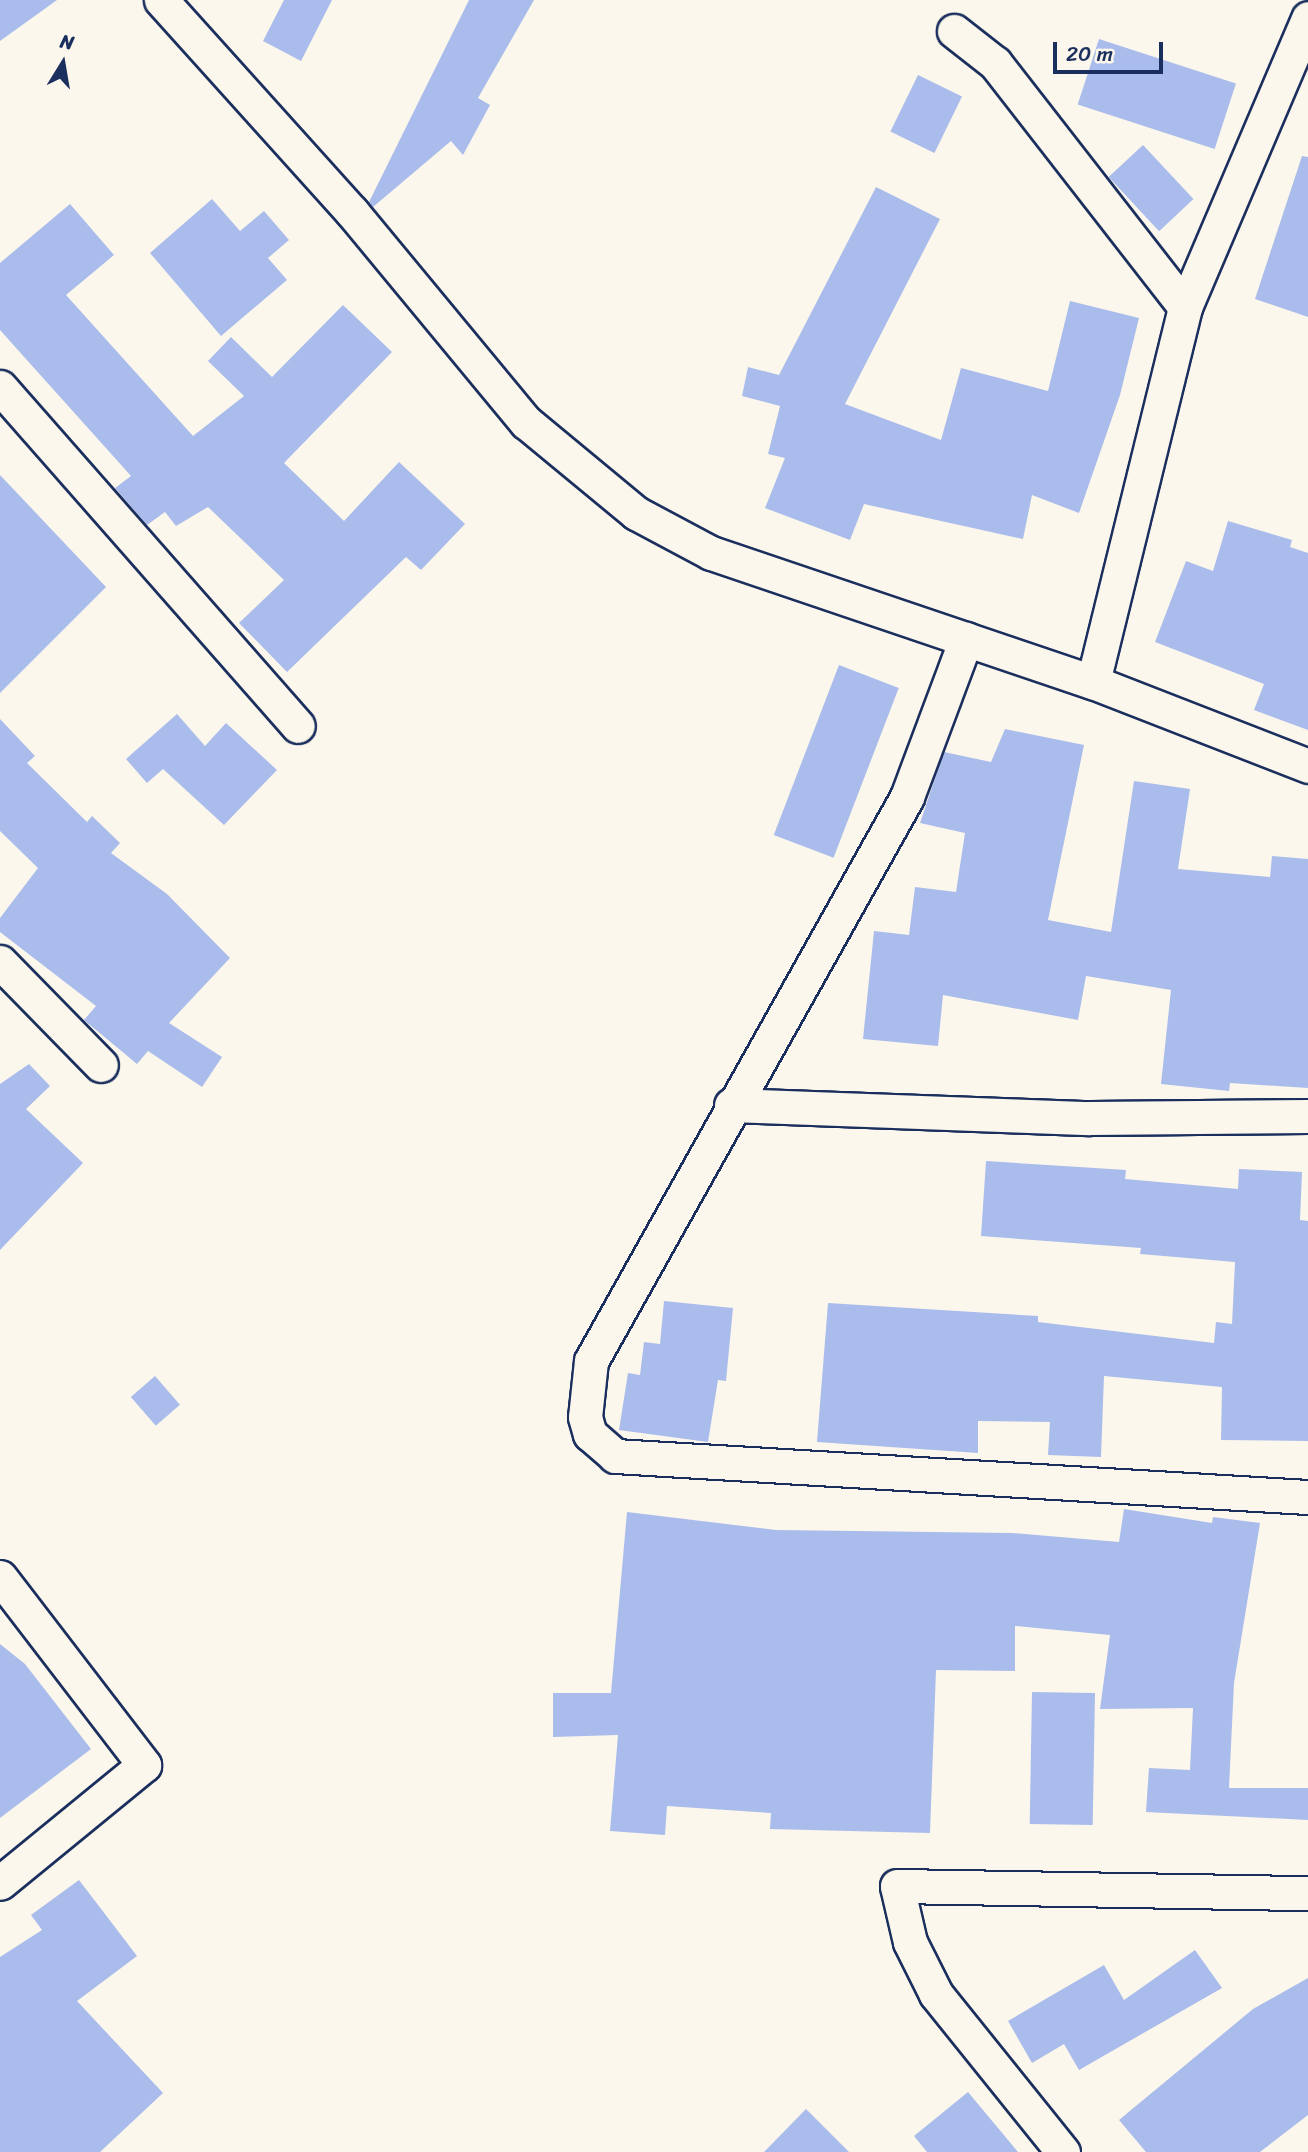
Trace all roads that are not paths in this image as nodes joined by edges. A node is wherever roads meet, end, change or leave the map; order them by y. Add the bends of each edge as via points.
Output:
1 (161, 0) edge
2 (954, 31) dead end
3 (1305, 38) edge
4 (1185, 307) junction
5 (0, 387) edge
6 (966, 639) junction
7 (1093, 682) junction
8 (298, 726) dead end
9 (1308, 766) edge
10 (0, 962) edge
11 (101, 1065) dead end
12 (731, 1105) junction
13 (1308, 1116) edge
14 (1308, 1497) edge
15 (0, 1577) edge
16 (0, 1883) edge
17 (1308, 1893) edge
18 (1063, 2152) edge

1 - 6 street via 352,212 526,422 636,513 710,553
2 - 4 street via 995,63
3 - 4 street
4 - 7 street
5 - 8 street
6 - 7 street
6 - 12 street via 907,797
7 - 9 street
10 - 11 street
12 - 13 street via 1090,1118
12 - 14 street via 591,1360 584,1417 590,1434 615,1456
15 - 16 street via 144,1765
17 - 18 street via 897,1886 910,1942 936,1994

